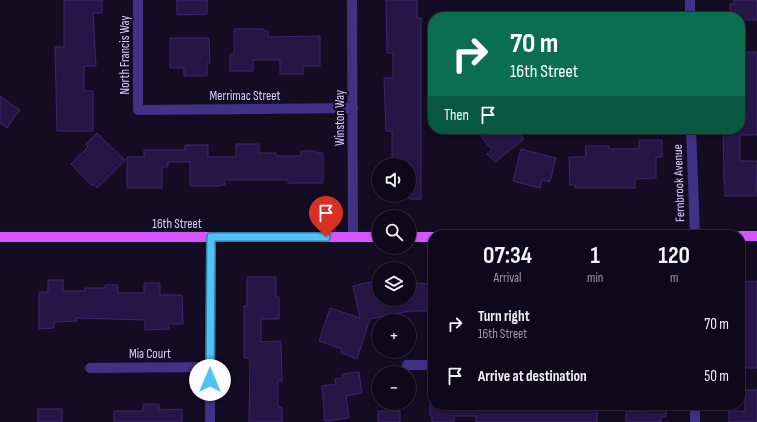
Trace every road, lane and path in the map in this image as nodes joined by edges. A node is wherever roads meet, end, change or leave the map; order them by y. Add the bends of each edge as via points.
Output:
1 (138, 0) edge
2 (352, 0) edge
3 (690, 0) edge
4 (690, 12) edge
5 (353, 108) junction
6 (138, 110) joint
7 (690, 134) edge
8 (695, 230) edge
9 (745, 236) edge
10 (757, 236) edge
11 (0, 237) edge
12 (211, 237) junction
13 (353, 237) junction
14 (372, 237) edge
15 (416, 237) edge
16 (428, 237) edge
17 (407, 365) dead end
18 (428, 365) edge
19 (210, 367) junction
20 (90, 368) dead end
21 (695, 410) edge
22 (210, 422) edge
23 (695, 422) edge

1 - 6 street, North Francis Way
2 - 5 street, Winston Way
3 - 4 street
5 - 6 street, Merrimac Street
5 - 13 street, Winston Way
7 - 8 street, Fernbrook Avenue
9 - 10 main road
11 - 12 main road, 16th Street
12 - 13 main road, 16th Street
12 - 19 street
13 - 14 main road, 16th Street
15 - 16 main road
17 - 18 street
19 - 20 street, Mia Court
19 - 22 street
21 - 23 street

